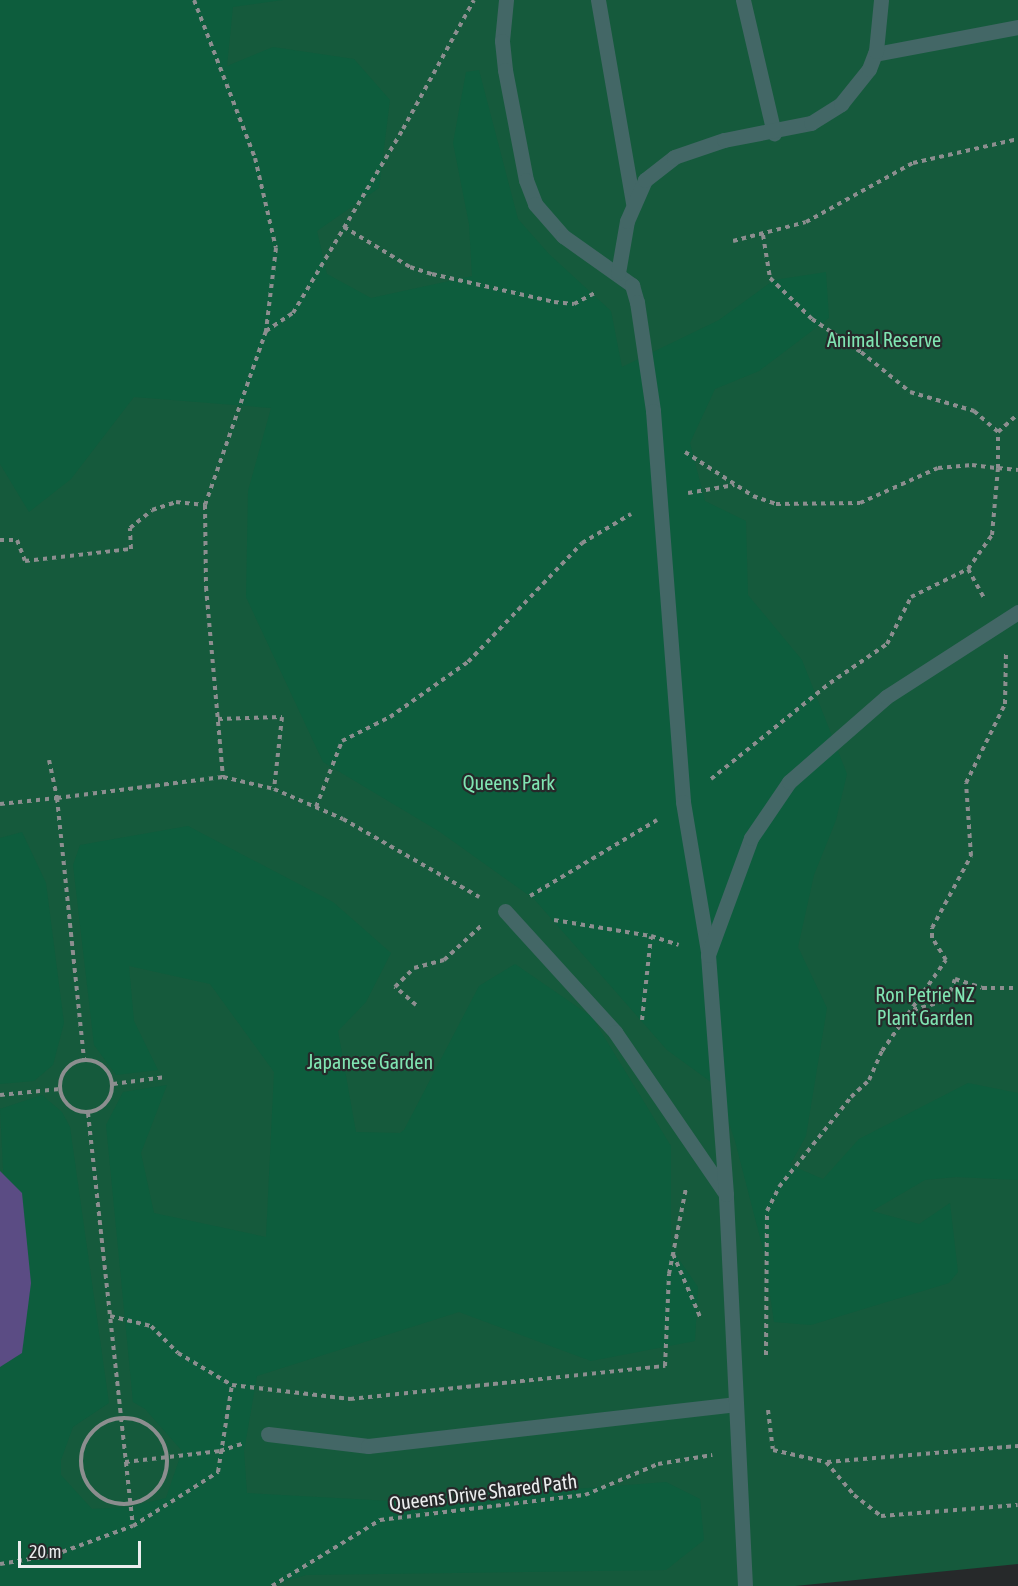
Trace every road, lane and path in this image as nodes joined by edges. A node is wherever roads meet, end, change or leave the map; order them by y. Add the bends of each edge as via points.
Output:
1 (194, 0) edge
2 (474, 0) edge
3 (506, 0) edge
4 (598, 0) edge
5 (743, 0) edge
6 (881, 0) edge
7 (1018, 27) edge
8 (875, 54) junction
9 (774, 133) junction
10 (1018, 139) edge
11 (633, 203) junction
12 (344, 227) junction
13 (763, 235) junction
14 (733, 241) dead end
15 (618, 273) junction
16 (266, 331) junction
17 (653, 411) junction
18 (1018, 414) edge
19 (998, 432) junction
20 (998, 468) junction
21 (1018, 470) edge
22 (734, 485) junction
23 (659, 497) junction
24 (205, 505) junction
25 (0, 540) edge
26 (968, 569) junction
27 (1018, 612) edge
28 (997, 623) junction
29 (218, 719) junction
30 (49, 760) dead end
31 (223, 777) junction
32 (274, 789) junction
33 (57, 798) junction
34 (683, 802) junction
35 (0, 804) edge
36 (316, 808) junction
37 (505, 911) junction
38 (651, 936) junction
39 (708, 955) junction
40 (1018, 988) edge
41 (416, 1005) dead end
42 (913, 1010) junction
43 (641, 1029) dead end
44 (84, 1060) junction
45 (166, 1077) dead end
46 (113, 1084) junction
47 (60, 1089) junction
48 (0, 1095) edge
49 (88, 1113) junction
50 (684, 1179) dead end
51 (726, 1194) junction
52 (673, 1254) junction
53 (111, 1316) junction
54 (707, 1324) dead end
55 (766, 1365) dead end
56 (232, 1385) junction
57 (735, 1404) junction
58 (768, 1407) dead end
59 (120, 1418) junction
60 (268, 1434) joint
61 (1018, 1446) edge
62 (773, 1449) junction
63 (219, 1451) junction
64 (761, 1451) dead end
65 (709, 1455) dead end
66 (166, 1457) junction
67 (125, 1462) junction
68 (826, 1462) junction
69 (129, 1503) junction
70 (1018, 1505) edge
71 (133, 1526) junction
72 (0, 1564) edge
73 (272, 1586) edge
74 (745, 1586) edge

1 - 16 path via 255,158 276,248
2 - 12 path
3 - 15 lane via 502,41 505,70 521,159 535,204 563,236
4 - 11 lane
5 - 9 lane
6 - 8 lane
7 - 8 lane
8 - 9 lane via 862,81 841,104 811,123
9 - 11 lane via 724,140 674,157 645,180
10 - 13 path via 913,163 806,222
11 - 15 lane
12 - 15 path via 410,267 554,302 574,304 587,299
12 - 16 path via 293,313
13 - 14 path
13 - 19 path via 770,278 812,319 910,392 974,411
15 - 17 lane via 632,285 637,302
16 - 24 path
17 - 22 path via 676,444
17 - 23 lane
18 - 19 path
19 - 20 path
20 - 21 path
20 - 22 path via 938,468 888,494 860,503 830,506 776,504
20 - 26 path via 992,534
22 - 23 path
23 - 34 lane
23 - 36 path via 582,543 468,662 390,717 342,741
24 - 25 path via 176,502 152,510 130,528 131,549 25,561 17,540
24 - 29 path via 206,587
26 - 28 path
26 - 34 path via 910,597 886,644 830,683
27 - 28 lane
28 - 39 lane via 886,697 789,782 751,838
28 - 42 path via 1007,655 1005,704 966,783 971,856 932,928 932,938 946,960
29 - 31 path
29 - 32 path via 282,717
30 - 33 path
31 - 32 path
31 - 33 path
32 - 36 path
33 - 35 path
33 - 44 path
34 - 37 path
34 - 39 lane
36 - 37 path via 343,819
37 - 38 path
37 - 41 path via 473,931 444,960 414,968 395,987
37 - 51 lane via 615,1032
38 - 39 path
38 - 43 path
39 - 51 lane
40 - 42 path via 982,988 955,979 947,1000
42 - 55 path via 882,1051 869,1080 779,1187 767,1211
44 - 46 path via 107,1070
44 - 47 path via 72,1064 64,1073
45 - 46 path
46 - 49 path via 110,1097 100,1109
47 - 48 path
47 - 49 path via 65,1102 75,1111
49 - 53 path
50 - 52 path via 686,1190
51 - 57 lane
52 - 54 path via 687,1291
52 - 56 path via 665,1366 350,1399
53 - 56 path via 151,1326 178,1353
53 - 59 path
56 - 63 path
57 - 60 lane via 368,1446
57 - 74 lane
58 - 62 path
59 - 66 path via 140,1422 156,1432
59 - 67 path
59 - 69 path via 95,1428 81,1451 81,1465 84,1479 103,1498
60 - 63 path
61 - 68 path
62 - 64 path
62 - 68 path
63 - 66 path
63 - 71 path via 218,1472
65 - 73 path, Queens Drive Shared Path via 658,1464 585,1495 380,1520
66 - 67 path
66 - 69 path via 166,1470 153,1492
67 - 69 path
68 - 70 path via 854,1495 881,1516
69 - 71 path
71 - 72 path via 54,1556

